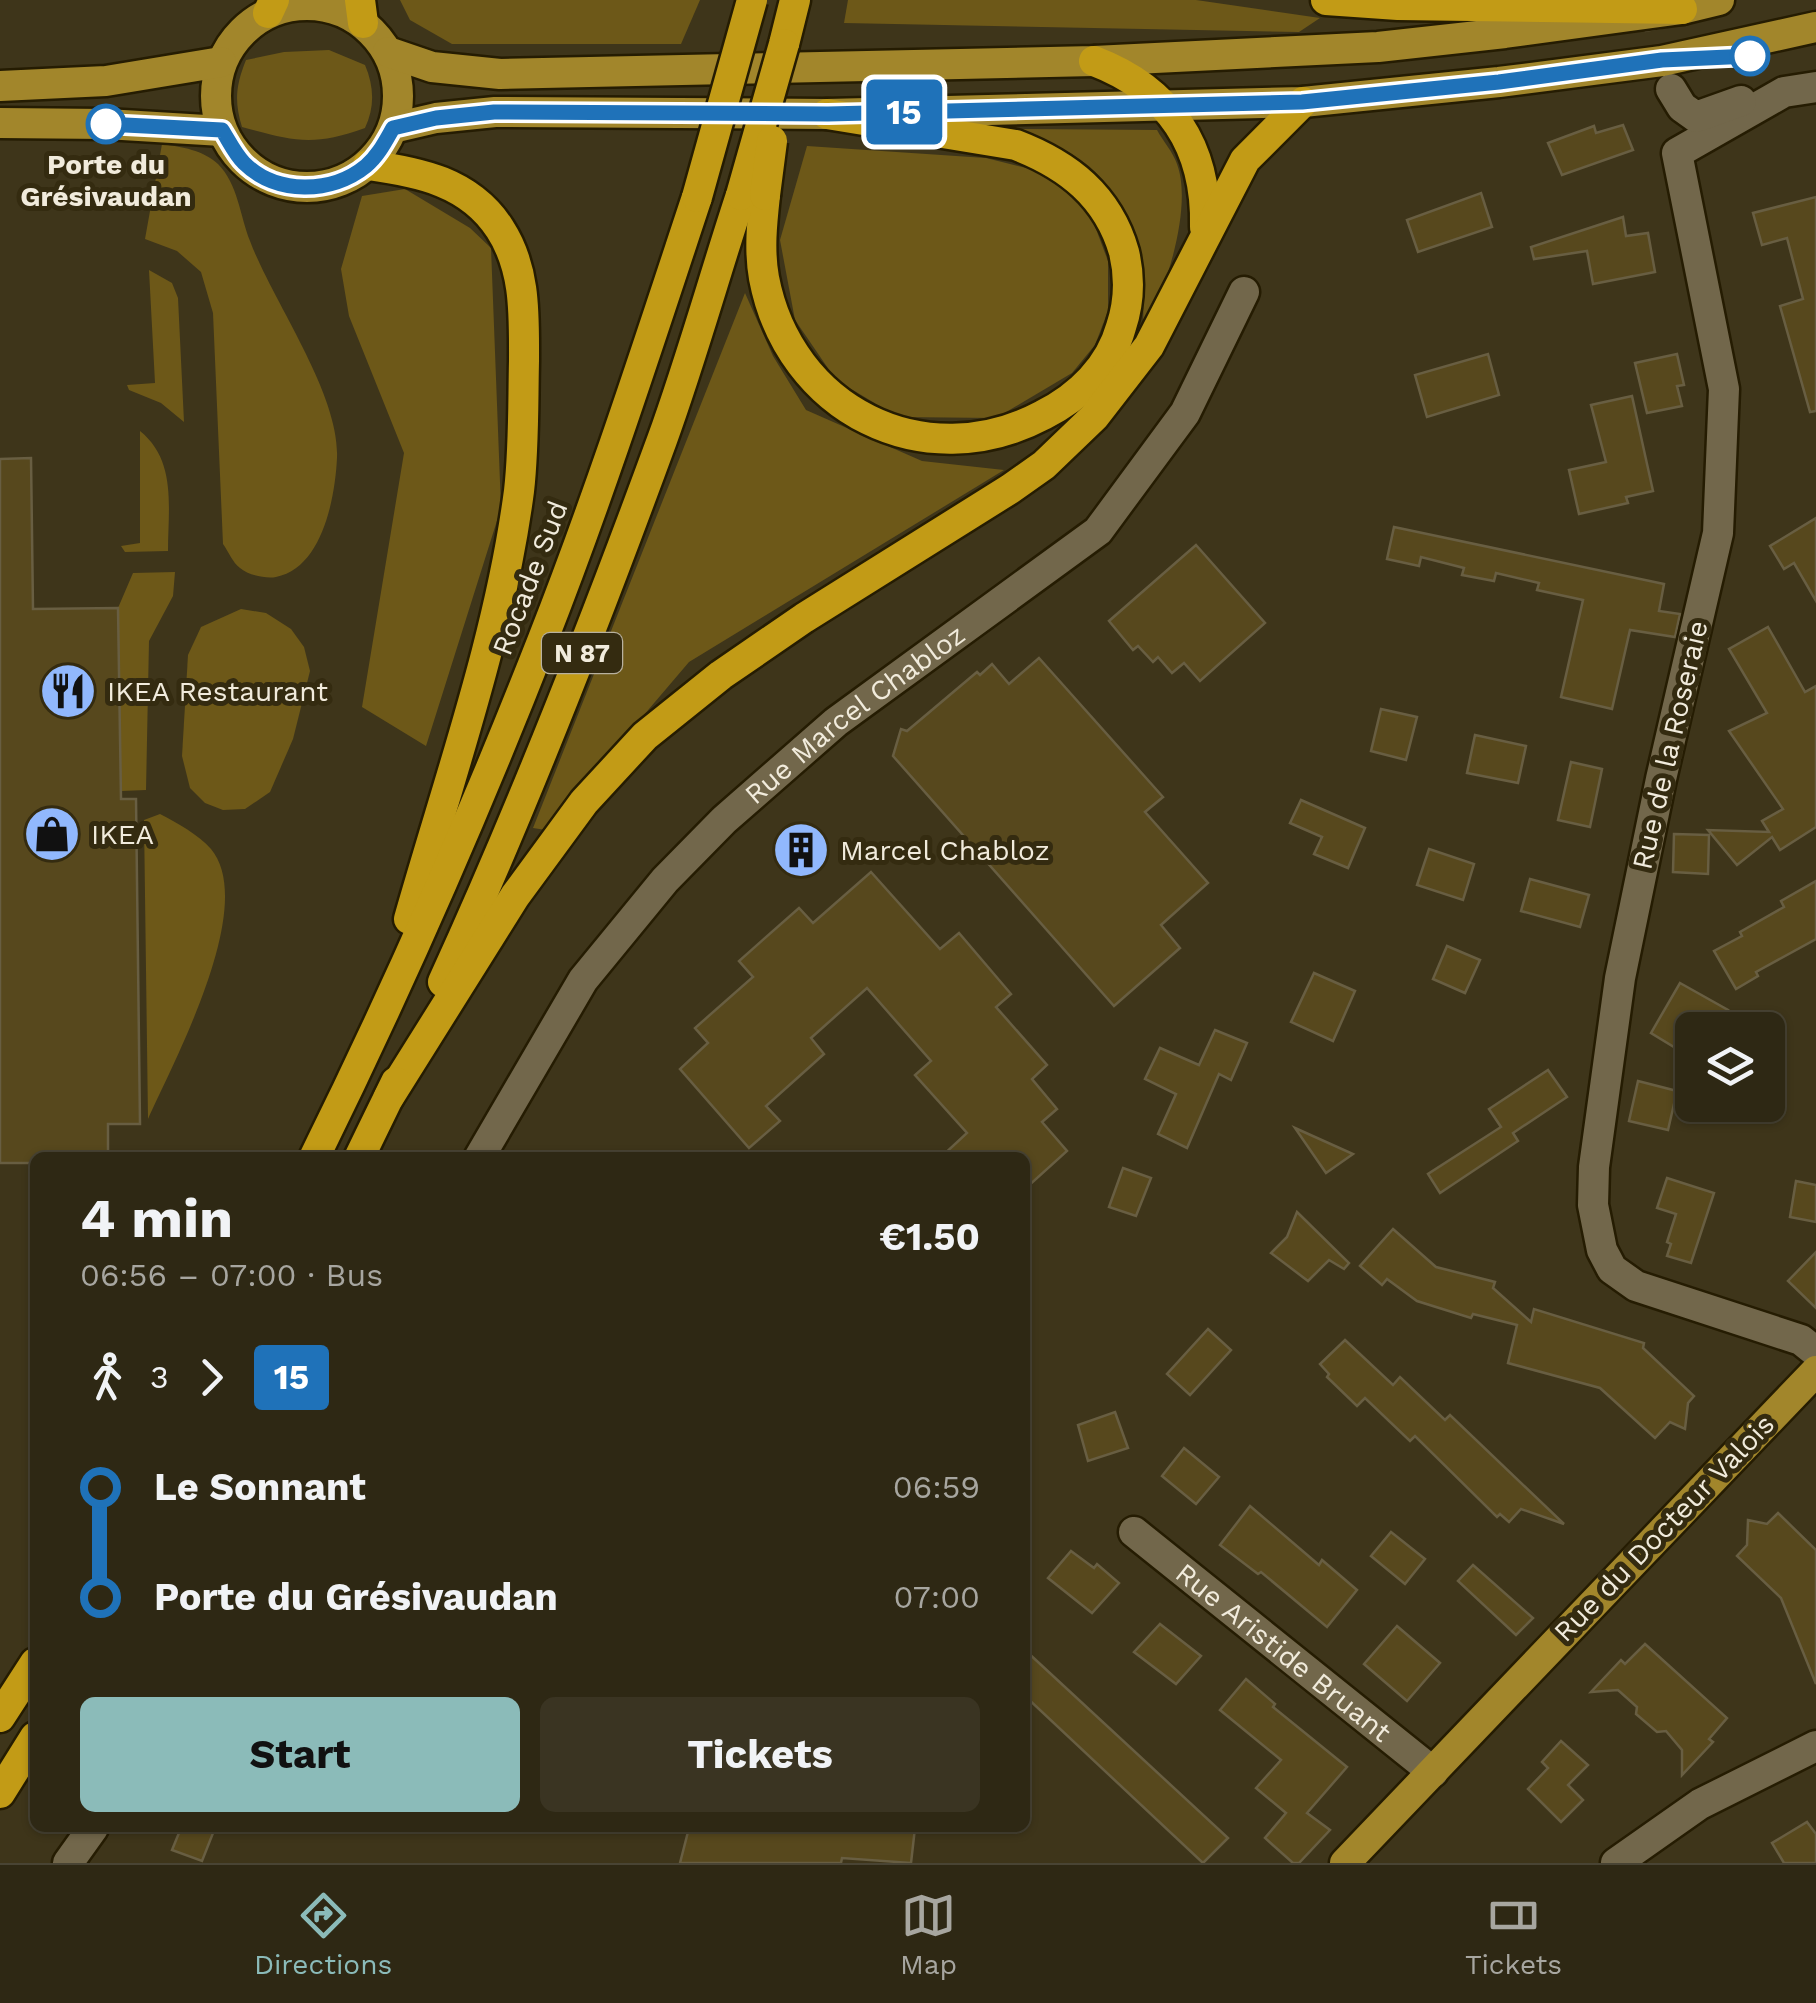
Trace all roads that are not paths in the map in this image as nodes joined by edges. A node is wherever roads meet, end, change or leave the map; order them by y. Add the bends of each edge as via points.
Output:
1 (738, 0) edge
2 (752, 0) edge
3 (795, 0) edge
4 (1326, 0) edge
5 (1719, 0) edge
6 (271, 6) edge
7 (1682, 9) junction
8 (362, 12) edge
9 (1816, 26) edge
10 (1816, 43) edge
11 (388, 52) junction
12 (1094, 61) junction
13 (221, 62) junction
14 (1666, 75) junction
15 (0, 86) edge
16 (1816, 86) edge
17 (1784, 92) junction
18 (724, 100) junction
19 (1302, 102) junction
20 (1165, 106) junction
21 (828, 114) junction
22 (0, 123) edge
23 (393, 128) junction
24 (222, 130) junction
25 (368, 165) junction
26 (753, 195) junction
27 (1205, 235) junction
28 (1244, 292) dead end
29 (380, 1020) junction
30 (390, 1097) junction
31 (317, 1152) edge
32 (363, 1152) edge
33 (483, 1152) edge
34 (1816, 1352) edge
35 (1816, 1371) edge
36 (1134, 1532) dead end
37 (30, 1670) edge
38 (0, 1718) edge
39 (30, 1745) edge
40 (1816, 1746) edge
41 (1433, 1772) junction
42 (0, 1793) edge
43 (90, 1832) edge
44 (68, 1863) edge
45 (1344, 1863) edge
46 (1616, 1863) edge

1 - 18 highway, bridge
2 - 18 highway, Rocade Sud / N 87, bridge
3 - 26 highway, N 87, bridge
4 - 7 highway
5 - 7 main road
6 - 8 main road
6 - 13 main road via 232,42
7 - 12 main road via 1378,46
8 - 11 main road
9 - 14 main road
10 - 14 main road
11 - 12 main road via 432,67 500,74
11 - 23 main road via 399,103
12 - 20 highway
13 - 15 main road via 106,81
13 - 24 main road via 216,108
14 - 17 street via 1682,107 1696,117
14 - 19 main road via 1499,82
16 - 17 street, Rue de la Roseraie
17 - 34 street, Rue de la Roseraie via 1677,153 1724,389 1718,533 1620,978 1592,1205 1612,1270 1636,1286 1801,1340
18 - 29 highway, Rocade Sud / N 87, bridge via 697,197 543,640
19 - 20 main road
19 - 27 highway via 1254,147
20 - 21 main road
20 - 27 highway via 1201,172
21 - 23 main road via 494,112
21 - 26 highway via 1016,145 1083,182 1109,215 1128,274 1125,316 1107,360 1084,386 1054,410 993,435 926,438 862,417 806,371 777,319 764,279
22 - 24 main road
23 - 25 main road
24 - 25 main road via 243,162 284,185 332,184
25 - 29 highway via 432,177 482,207 518,268 524,324 519,488 496,614
26 - 30 highway, N 87 via 582,654
27 - 30 highway via 1149,346 1068,444 1010,490 720,676 612,770 515,896
28 - 33 street, Rue Marcel Chabloz via 1186,412 1098,531 836,722 700,844 583,980
29 - 31 highway, Rocade Sud / N 87
30 - 32 highway, N 87
35 - 41 main road, Rue du Docteur Valois
36 - 41 street, Rue Aristide Bruant
37 - 38 highway
39 - 42 highway
40 - 46 street via 1700,1804
41 - 45 main road, Rue du Docteur Valois
43 - 44 street

